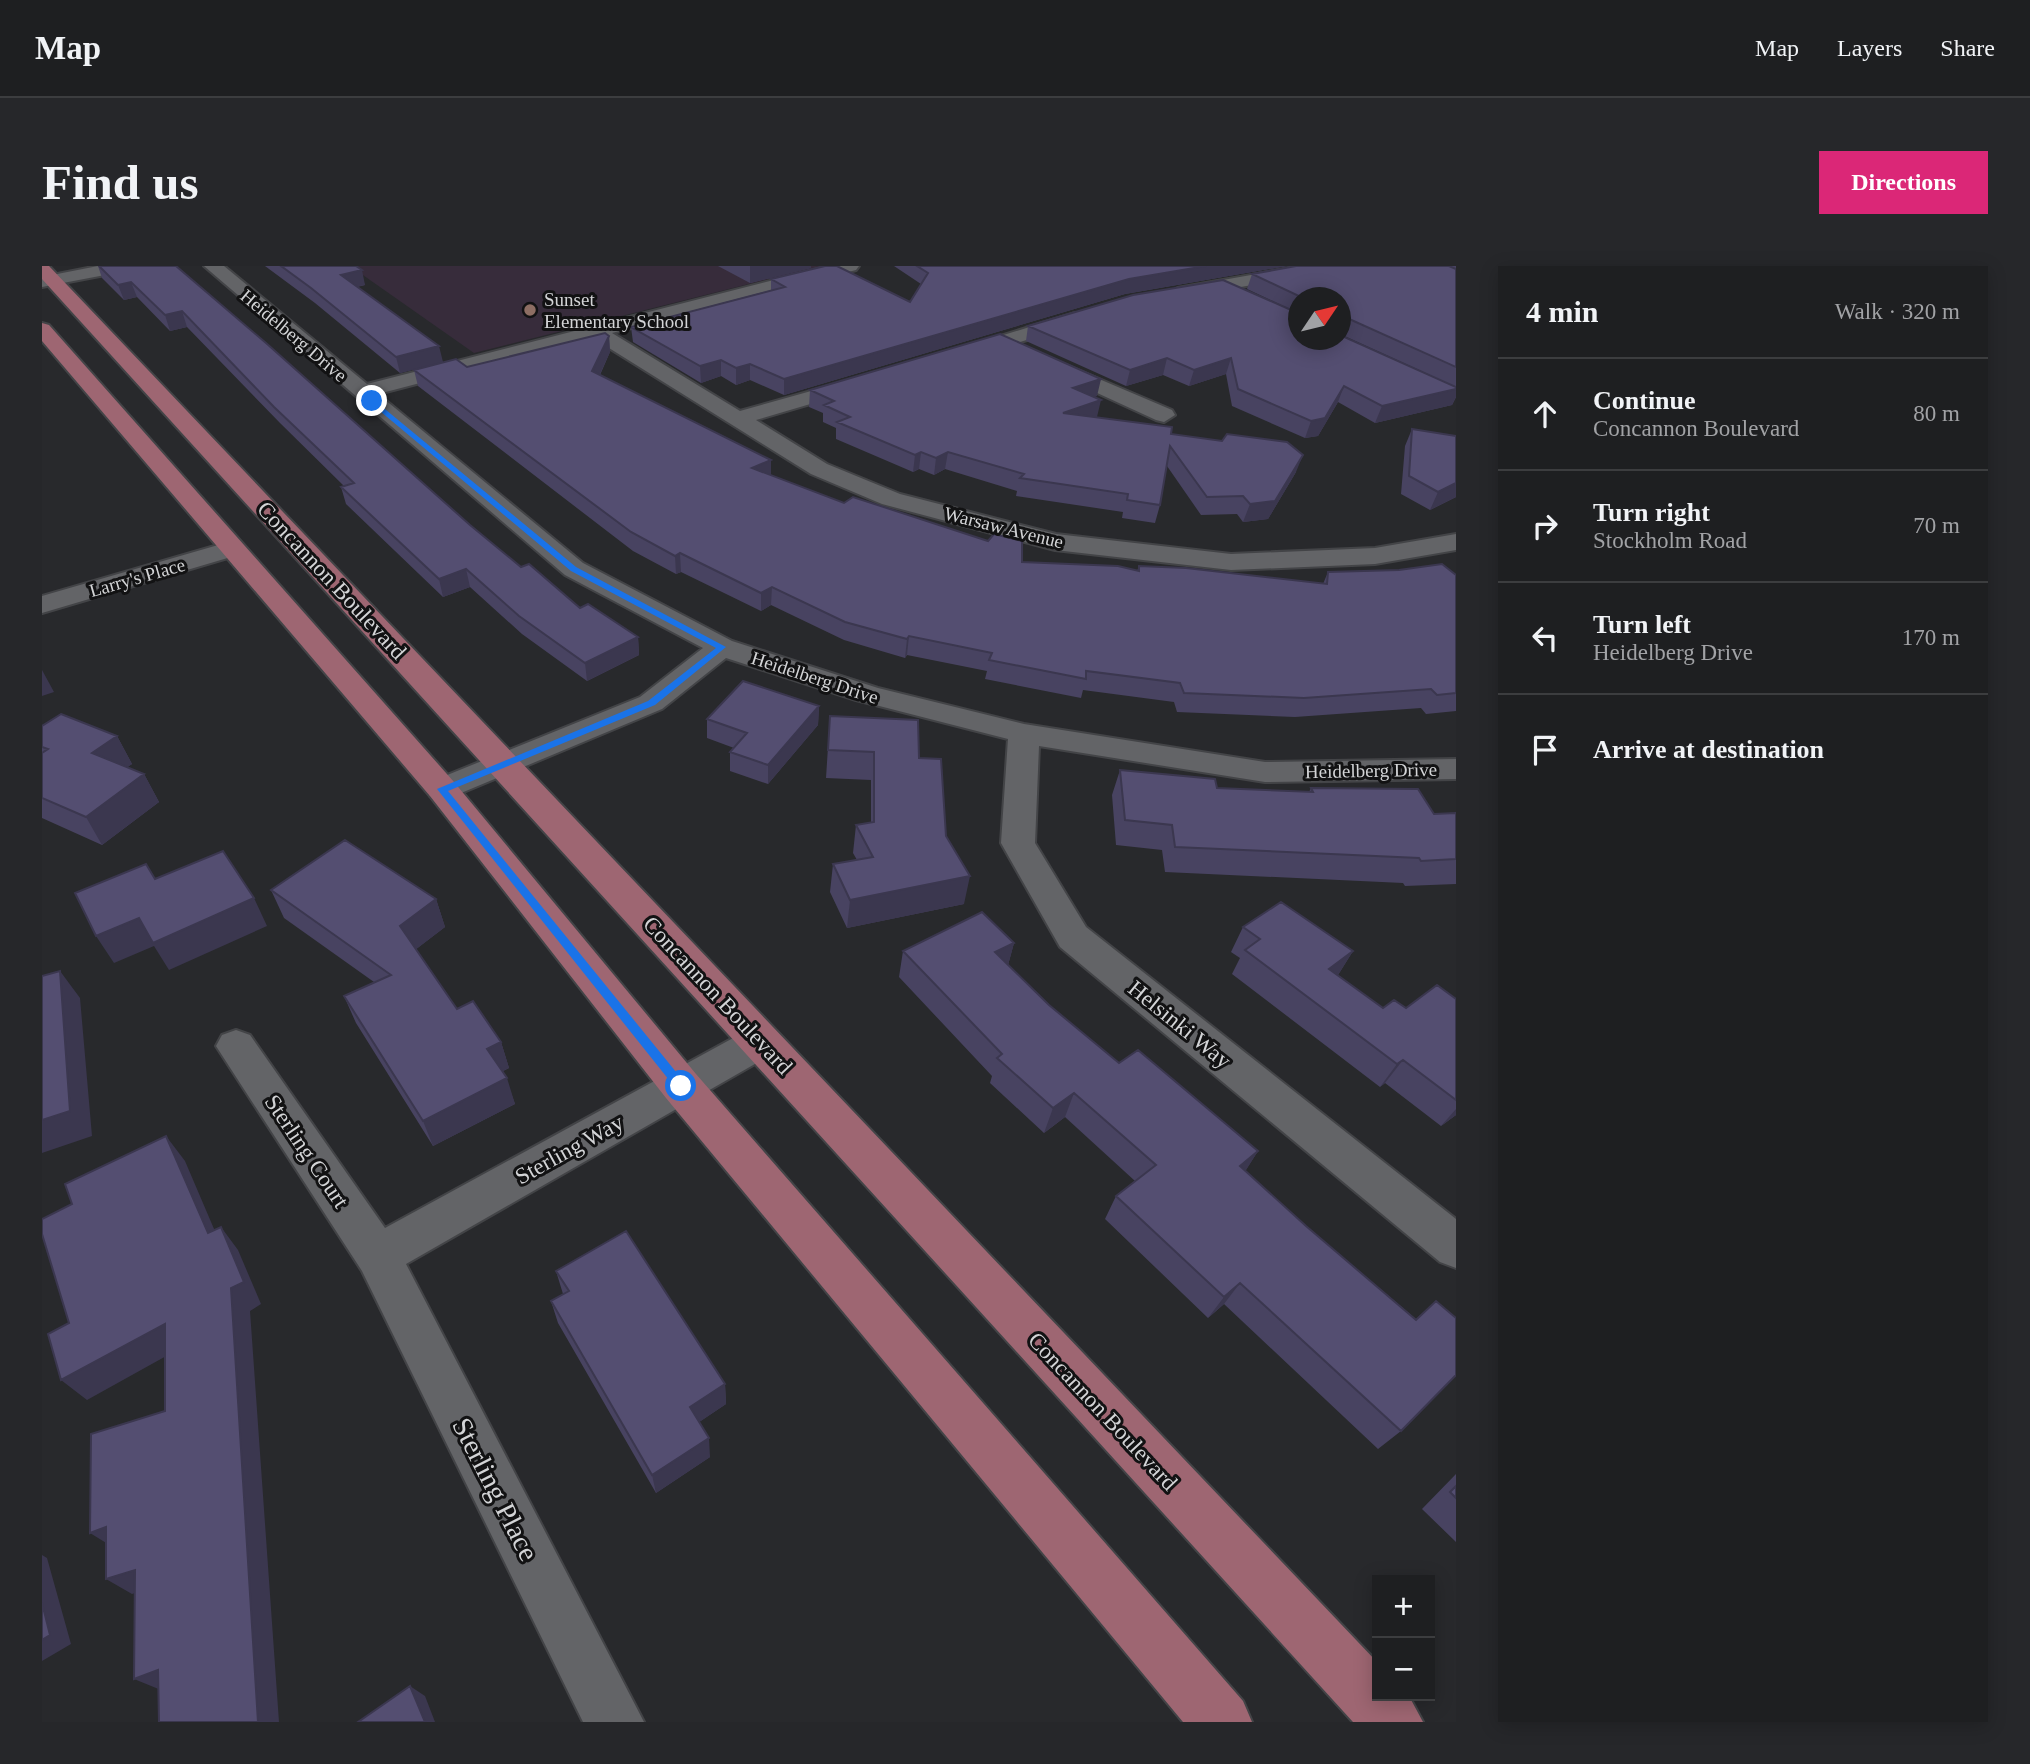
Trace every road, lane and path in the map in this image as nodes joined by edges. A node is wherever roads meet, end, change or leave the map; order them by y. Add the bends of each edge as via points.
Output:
1 (126, 266) edge
2 (213, 266) edge
3 (850, 266) edge
4 (1331, 266) edge
5 (45, 277) edge
6 (1219, 285) junction
7 (1152, 298) edge
8 (1253, 301) edge
9 (1089, 315) edge
10 (42, 329) edge
11 (597, 332) junction
12 (1003, 342) junction
13 (949, 358) edge
14 (883, 377) edge
15 (361, 392) junction
16 (1164, 415) dead end
17 (737, 419) junction
18 (1456, 542) edge
19 (232, 550) junction
20 (42, 605) edge
21 (722, 647) junction
22 (1024, 734) junction
23 (504, 763) junction
24 (1456, 769) edge
25 (442, 789) junction
26 (760, 1042) junction
27 (236, 1046) dead end
28 (681, 1086) junction
29 (1456, 1247) edge
30 (378, 1256) junction
31 (614, 1722) edge
32 (1222, 1722) edge
33 (1393, 1722) edge

1 - 5 street
2 - 15 street, Heidelberg Drive
3 - 11 street
4 - 6 street
5 - 23 main road, Concannon Boulevard
6 - 7 street
6 - 8 street
9 - 12 street
10 - 19 main road
11 - 15 street
11 - 17 street, Warsaw Avenue
12 - 13 street
12 - 16 street
14 - 17 street
15 - 21 street, Heidelberg Drive via 574,569
17 - 18 street, Warsaw Avenue via 819,469 891,499 1055,542 1231,562 1375,556
19 - 20 street, Larry's Place
19 - 25 main road
21 - 22 street, Heidelberg Drive via 867,694
21 - 23 street via 652,703
22 - 24 street, Heidelberg Drive via 1265,772
22 - 29 street, Helsinki Way via 1018,843 1073,937
23 - 25 street
23 - 26 main road, Concannon Boulevard
25 - 28 main road
26 - 28 street, Sterling Way
26 - 33 main road, Concannon Boulevard
27 - 30 street, Sterling Court
28 - 30 street, Sterling Way
28 - 32 main road
30 - 31 street, Sterling Place

